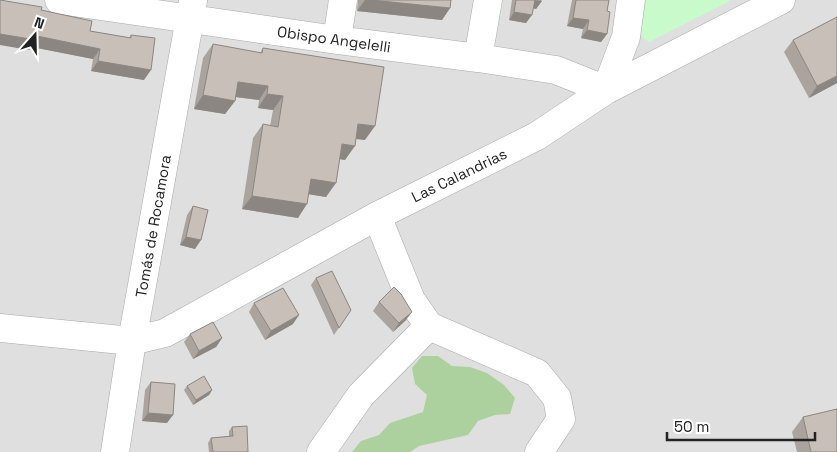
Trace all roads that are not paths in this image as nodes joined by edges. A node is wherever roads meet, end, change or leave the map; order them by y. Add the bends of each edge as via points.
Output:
1 (59, 0) edge
2 (343, 0) edge
3 (488, 0) edge
4 (631, 0) edge
5 (781, 0) edge
6 (192, 9) edge
7 (337, 40) junction
8 (478, 58) junction
9 (606, 90) junction
10 (377, 216) junction
11 (429, 326) junction
12 (0, 328) edge
13 (132, 341) junction
14 (115, 452) edge
15 (320, 452) edge
16 (539, 452) edge

1 - 6 street, Obispo Angelelli
2 - 7 street
3 - 8 street
4 - 9 street via 626,37
5 - 9 street, Las Calandrias
6 - 7 street, Obispo Angelelli
6 - 13 street, Tomás de Rocamora
7 - 8 street, Obispo Angelelli
8 - 9 street, Obispo Angelelli via 556,70
9 - 10 street, Las Calandrias via 537,136
10 - 11 street via 411,300
10 - 13 street, Las Calandrias via 165,333
11 - 15 street via 361,395
11 - 16 street via 536,373 557,398 561,419
12 - 13 street, Las Calandrias
13 - 14 street, Tomás de Rocamora

